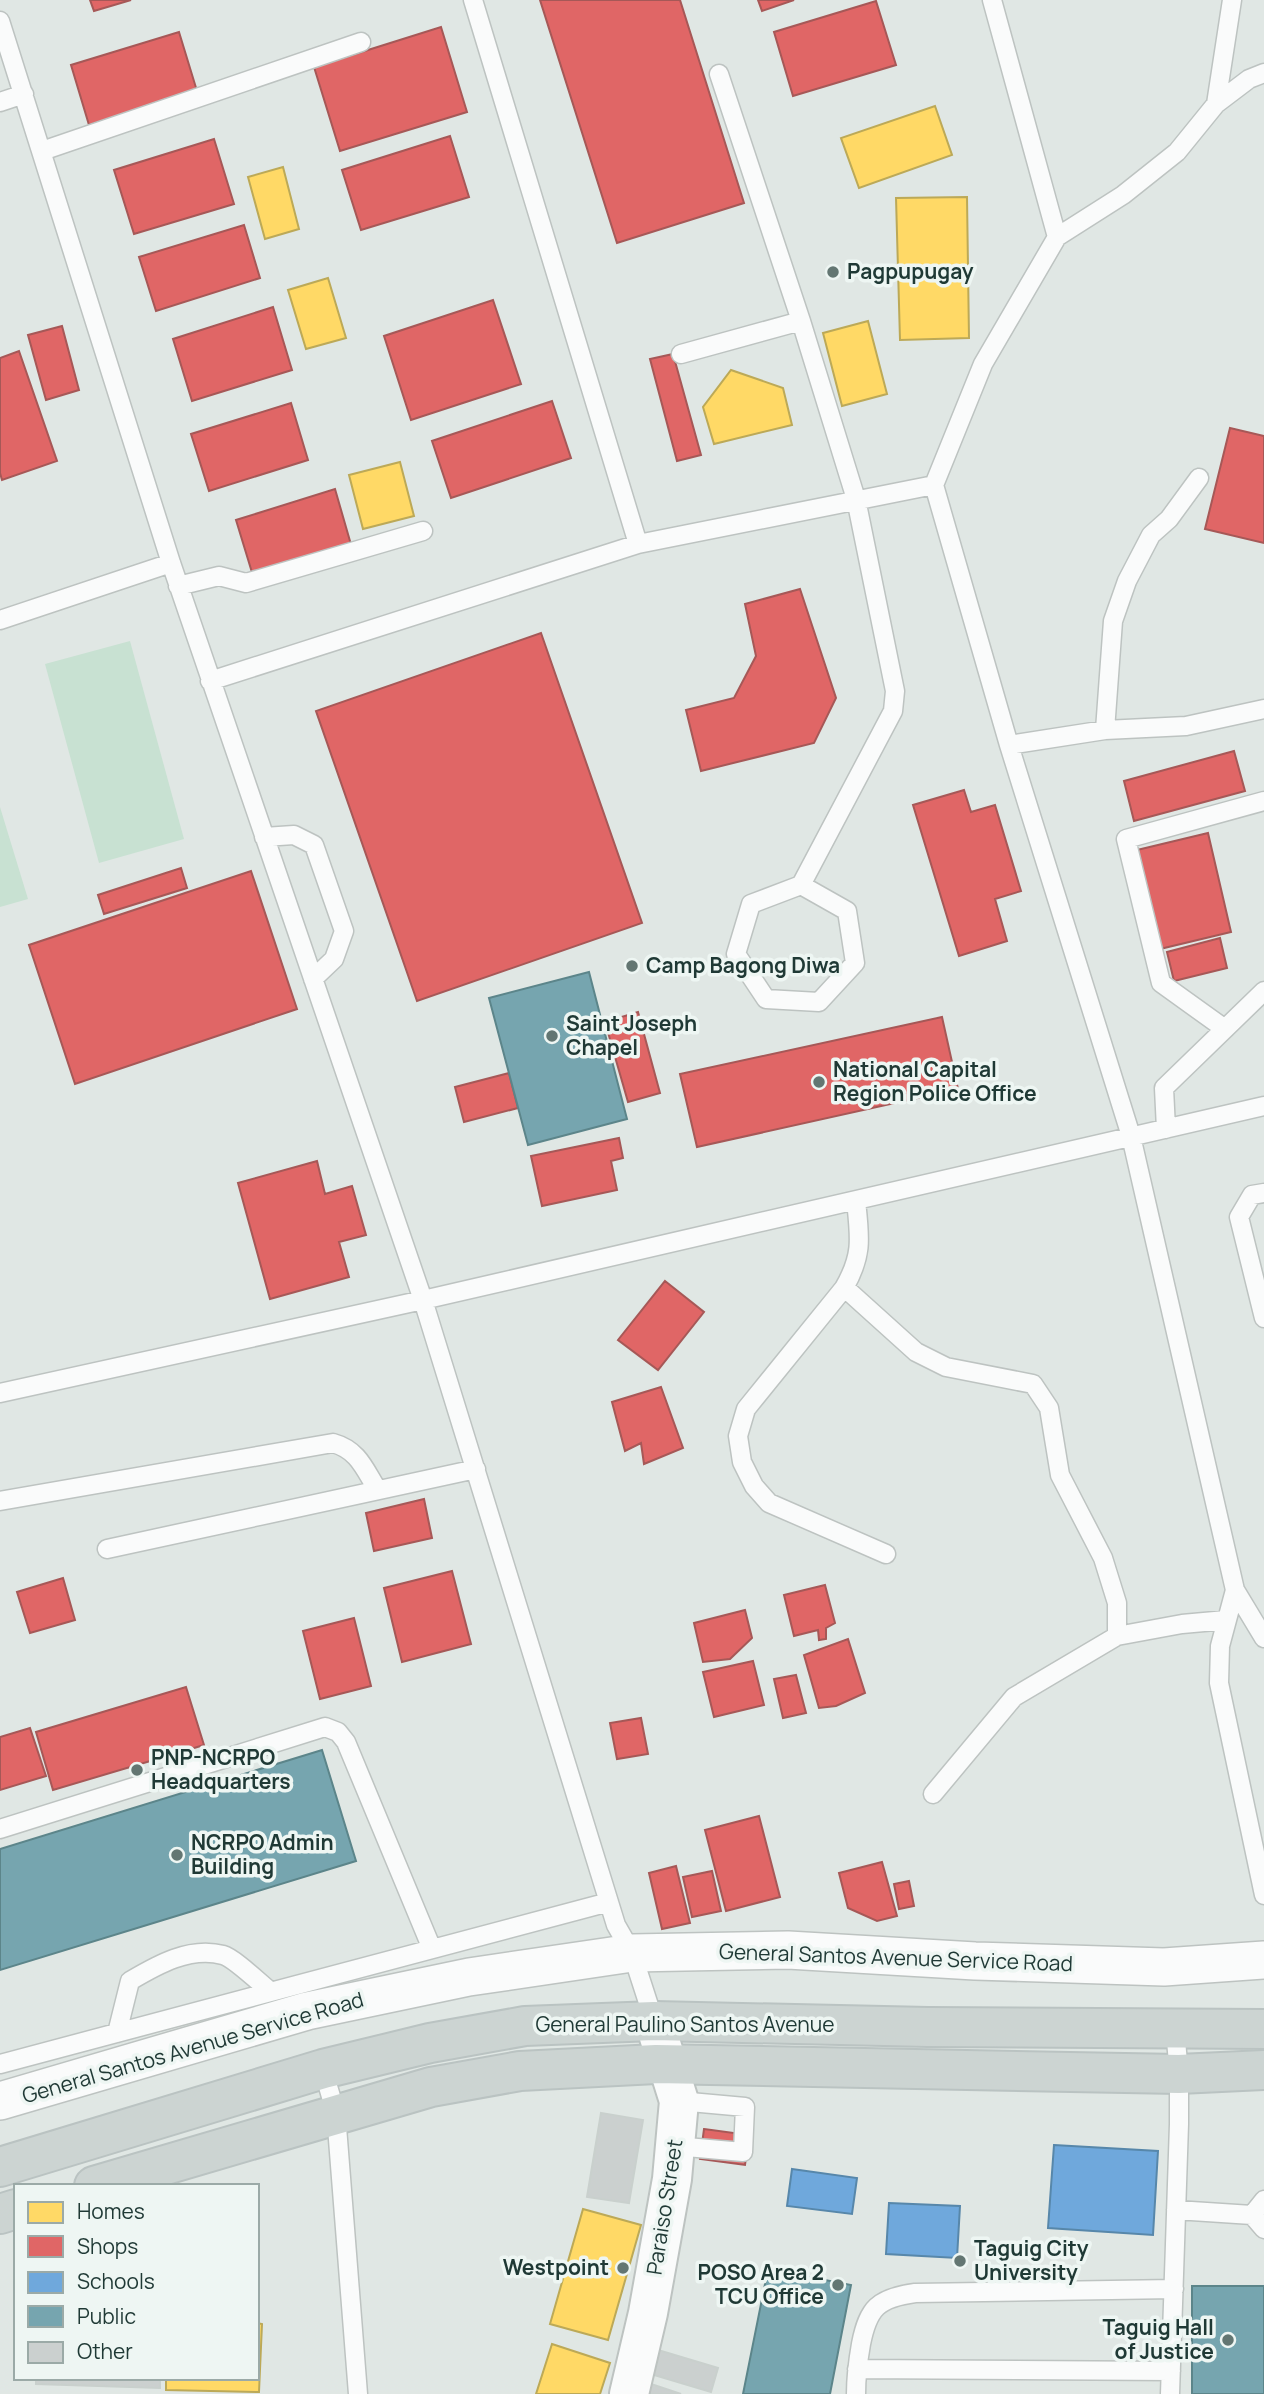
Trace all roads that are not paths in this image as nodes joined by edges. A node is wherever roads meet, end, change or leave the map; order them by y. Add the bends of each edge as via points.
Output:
1 (473, 0) edge
2 (992, 0) edge
3 (1232, 0) edge
4 (2, 30) edge
5 (361, 42) dead end
6 (1264, 73) edge
7 (719, 74) dead end
8 (24, 94) junction
9 (0, 102) edge
10 (1216, 104) junction
11 (42, 151) junction
12 (1057, 237) junction
13 (801, 321) junction
14 (681, 354) dead end
15 (1199, 478) dead end
16 (934, 485) junction
17 (856, 499) junction
18 (422, 531) dead end
19 (638, 544) junction
20 (171, 563) junction
21 (178, 586) junction
22 (0, 620) edge
23 (210, 681) junction
24 (1264, 709) edge
25 (1105, 730) junction
26 (1009, 745) junction
27 (1264, 801) edge
28 (264, 838) junction
29 (801, 885) junction
30 (313, 979) junction
31 (1264, 991) edge
32 (1225, 1029) junction
33 (1264, 1106) edge
34 (1166, 1129) junction
35 (1131, 1136) junction
36 (1264, 1193) edge
37 (856, 1201) junction
38 (845, 1288) junction
39 (423, 1300) junction
40 (1264, 1318) edge
41 (0, 1393) edge
42 (476, 1469) junction
43 (377, 1489) junction
44 (0, 1501) edge
45 (107, 1549) dead end
46 (886, 1554) dead end
47 (1235, 1590) junction
48 (1226, 1620) junction
49 (1117, 1636) junction
50 (1264, 1638) edge
51 (933, 1794) dead end
52 (0, 1829) edge
53 (1264, 1895) edge
54 (609, 1902) junction
55 (432, 1949) junction
56 (632, 1953) junction
57 (1264, 1961) edge
58 (271, 1992) junction
59 (653, 2021) junction
60 (1175, 2029) junction
61 (1264, 2029) edge
62 (117, 2033) junction
63 (0, 2064) edge
64 (668, 2064) junction
65 (323, 2070) junction
66 (1264, 2070) edge
67 (1179, 2074) junction
68 (0, 2101) edge
69 (679, 2101) junction
70 (336, 2113) junction
71 (675, 2146) junction
72 (0, 2167) edge
73 (101, 2184) edge
74 (1264, 2200) edge
75 (1176, 2210) junction
76 (1252, 2214) junction
77 (1264, 2229) edge
78 (1174, 2289) junction
79 (857, 2369) junction
80 (1171, 2371) junction
81 (358, 2394) edge
82 (629, 2394) edge
83 (856, 2394) edge
84 (1170, 2394) edge

1 - 19 lane
2 - 12 lane
3 - 10 lane
4 - 8 lane
5 - 11 lane
6 - 10 lane
7 - 13 lane
8 - 9 lane
8 - 11 lane
10 - 12 lane via 1177,152 1123,195
11 - 20 lane
12 - 16 lane via 982,364
13 - 14 lane
13 - 17 lane
15 - 25 lane via 1170,519 1151,535 1127,581 1113,621
16 - 17 lane
16 - 26 lane
17 - 19 lane
17 - 29 lane via 895,691 892,711
18 - 21 lane via 246,583 219,576
19 - 23 lane
20 - 21 lane
20 - 22 lane
21 - 23 lane
23 - 28 lane
24 - 25 lane via 1186,726
25 - 26 lane
26 - 35 lane
27 - 32 lane via 1126,839 1161,983
28 - 30 lane
28 - 30 lane via 294,835 314,845 344,931 334,959
29 - 29 lane via 847,911 855,964 819,1002 766,999 736,954 751,904
30 - 39 lane
31 - 32 lane
32 - 34 lane via 1164,1088
33 - 34 lane
34 - 35 lane
35 - 37 lane
35 - 47 lane
36 - 40 lane via 1252,1195 1239,1217
37 - 38 lane via 860,1238 856,1267
37 - 39 lane
38 - 46 lane via 746,1409 738,1436 742,1462 769,1503
38 - 49 lane via 916,1352 946,1367 1033,1384 1049,1408 1060,1475 1103,1558 1117,1603
39 - 41 lane
39 - 42 lane
42 - 43 lane
42 - 54 lane
43 - 44 lane via 348,1447 333,1443
43 - 45 lane
47 - 48 lane
47 - 50 lane
48 - 49 lane
48 - 53 lane via 1219,1683
49 - 51 lane via 1014,1697
52 - 55 lane via 325,1727 346,1742
54 - 55 lane
54 - 56 lane
55 - 58 lane
56 - 57 street, General Santos Avenue Service Road via 788,1950 1164,1967
56 - 59 lane
56 - 68 street, General Santos Avenue Service Road via 469,1977 307,2011
58 - 62 lane
58 - 62 lane via 225,1955 196,1953 160,1963 130,1981
59 - 60 main road, General Paulino Santos Avenue
59 - 64 street, Paraiso Street
59 - 65 main road, General Paulino Santos Avenue via 525,2026 430,2043
60 - 61 main road, General Paulino Santos Avenue
60 - 67 lane
62 - 63 lane
64 - 67 main road, General Paulino Santos Avenue
64 - 69 street, Paraiso Street
64 - 70 main road, General Paulino Santos Avenue via 520,2071 431,2087
65 - 70 lane
65 - 72 main road, General Paulino Santos Avenue
66 - 67 main road, General Paulino Santos Avenue
67 - 75 lane
69 - 71 street, Paraiso Street
69 - 71 lane via 745,2107 743,2152
70 - 73 main road, General Paulino Santos Avenue
70 - 81 lane
71 - 82 street, Paraiso Street via 648,2313
74 - 76 lane
75 - 76 lane
75 - 78 lane
76 - 77 lane
78 - 79 lane via 901,2295 885,2301 866,2320
78 - 80 lane
79 - 80 lane
79 - 83 lane
80 - 84 lane

